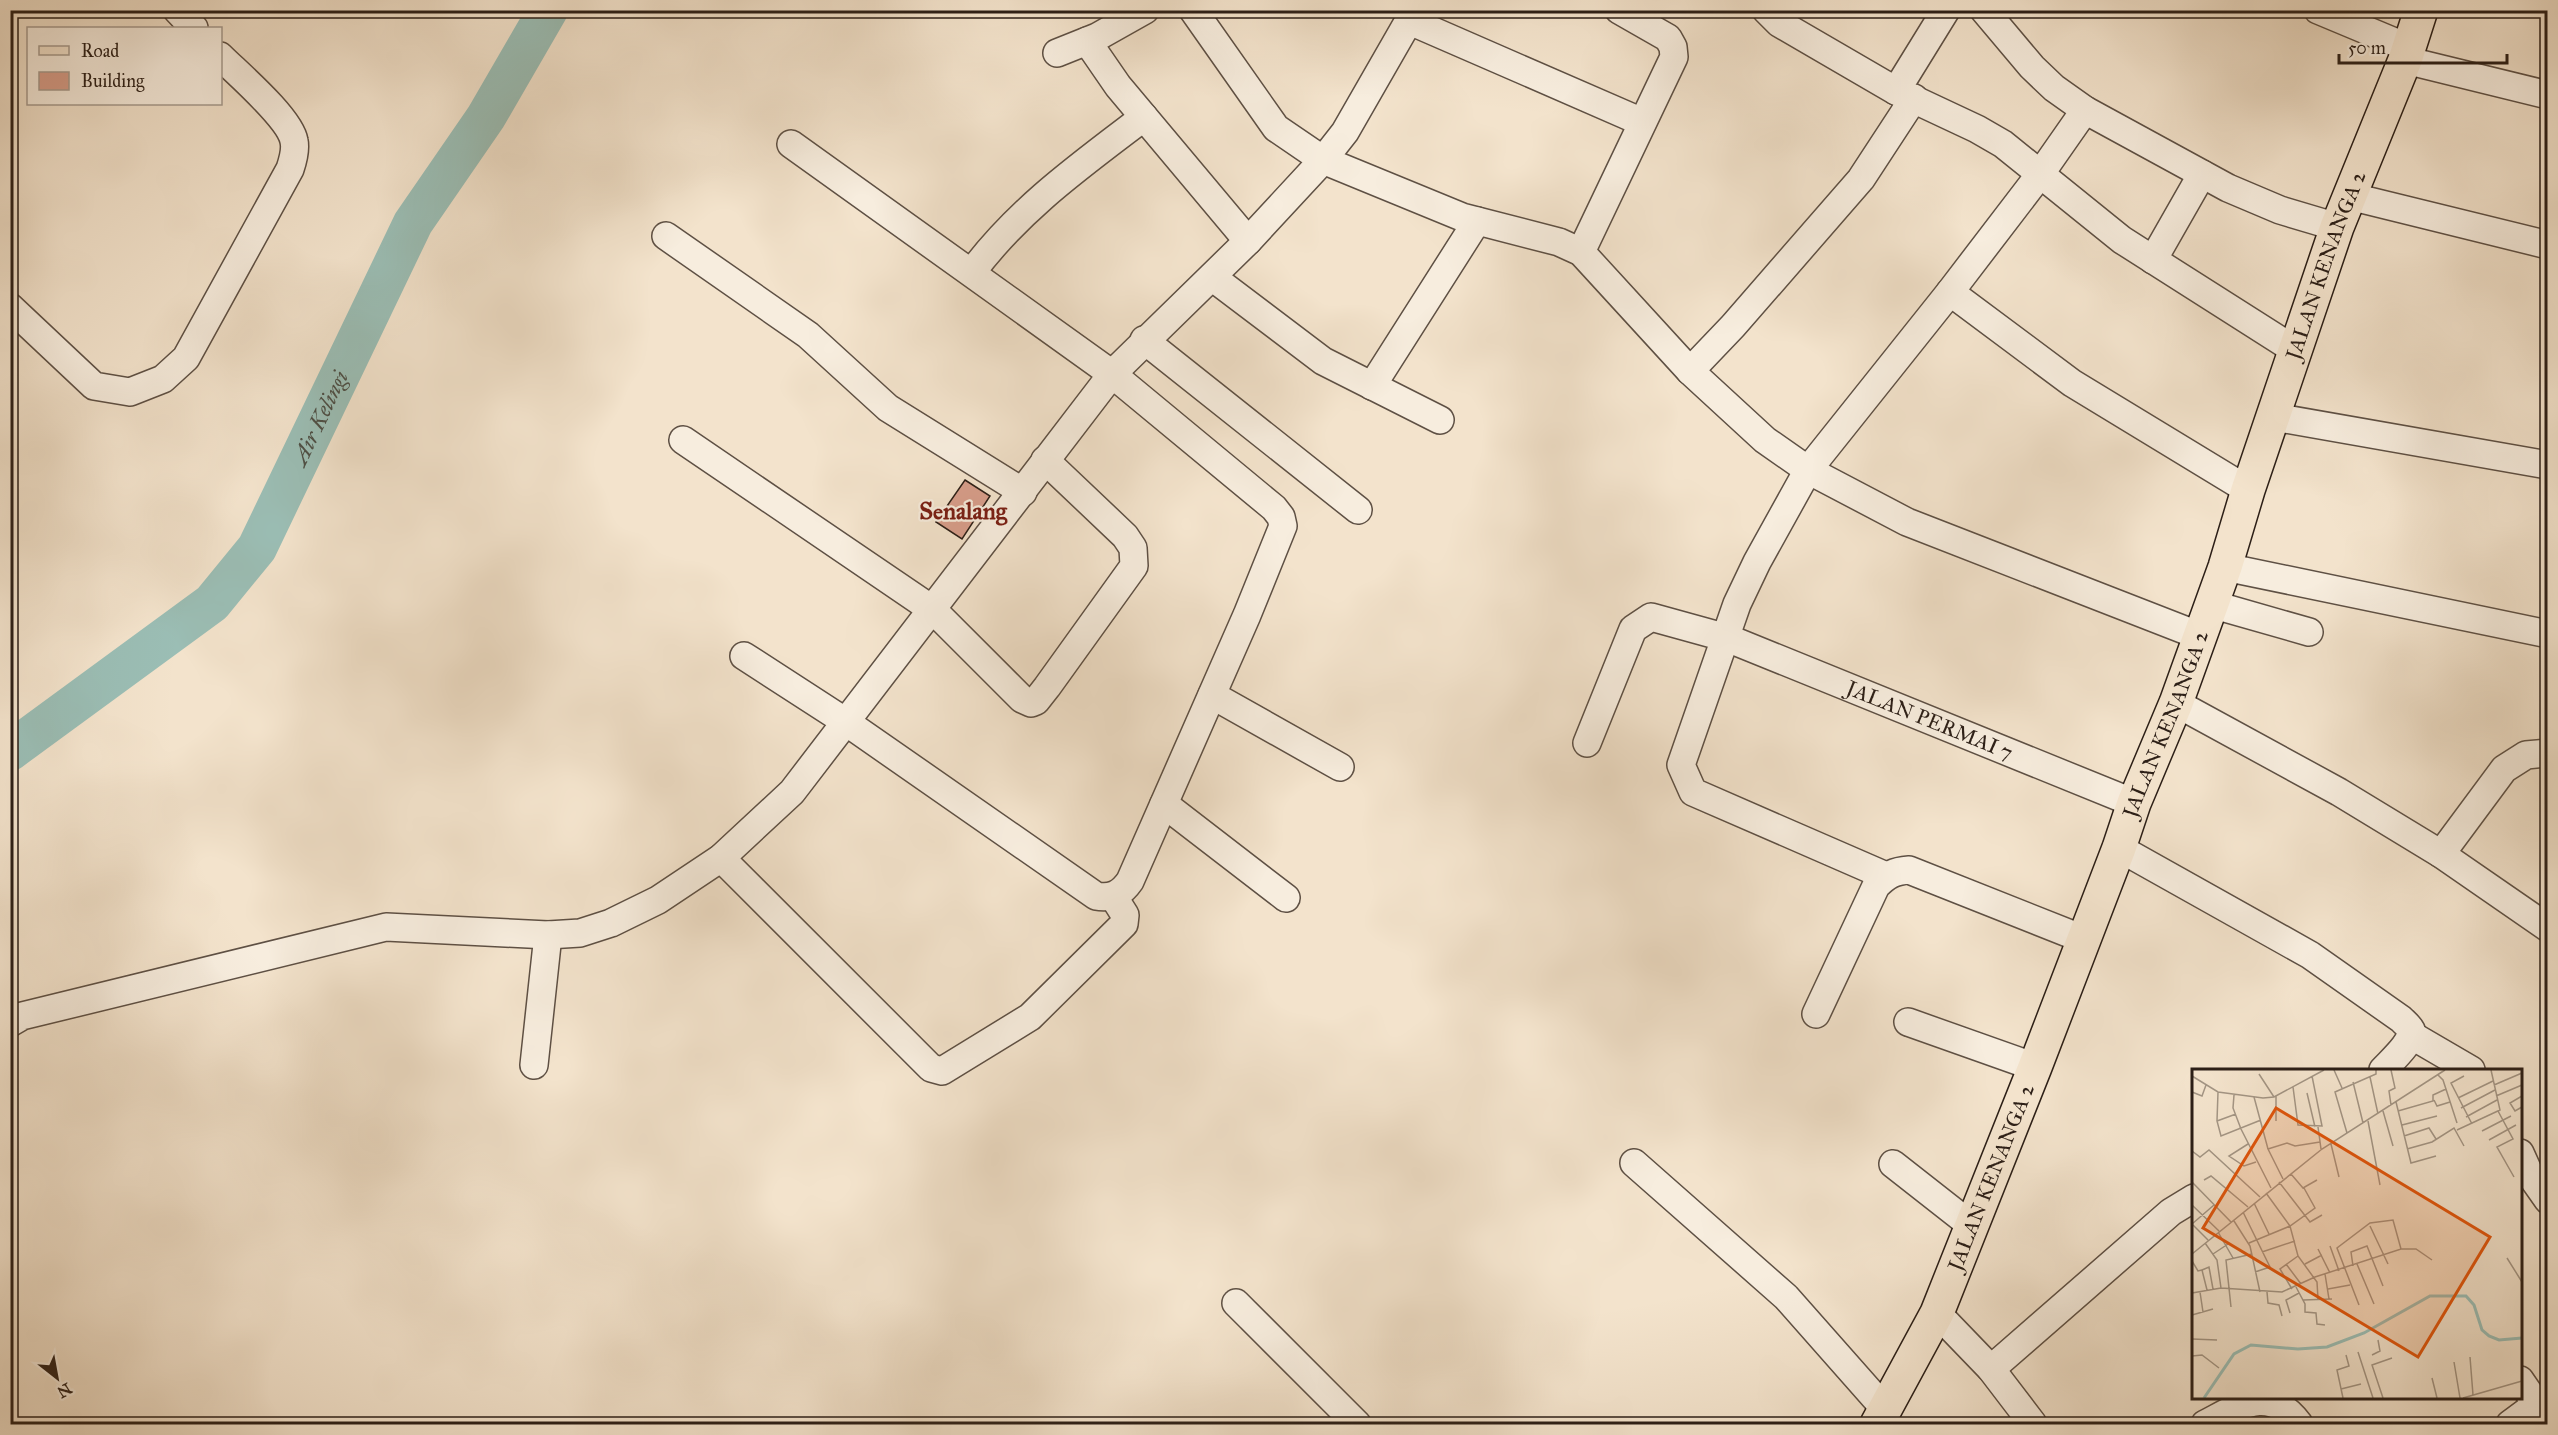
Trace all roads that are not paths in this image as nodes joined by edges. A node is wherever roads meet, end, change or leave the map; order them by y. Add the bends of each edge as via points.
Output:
1 (177, 10) edge
2 (1145, 10) edge
3 (1192, 10) edge
4 (1619, 10) edge
5 (1766, 10) edge
6 (1946, 10) edge
7 (2318, 10) edge
8 (2421, 10) edge
9 (1412, 16) edge
10 (2000, 16) edge
11 (193, 27) edge
12 (1087, 41) junction
13 (1057, 53) dead end
14 (2407, 54) junction
15 (222, 58) edge
16 (1905, 94) junction
17 (2547, 95) edge
18 (2085, 110) junction
19 (1144, 117) junction
20 (1642, 122) junction
21 (791, 144) dead end
22 (1323, 160) junction
23 (2041, 173) junction
24 (2202, 174) junction
25 (2349, 196) junction
26 (1477, 221) junction
27 (2337, 227) junction
28 (666, 236) dead end
29 (1248, 241) junction
30 (2547, 245) edge
31 (1581, 252) junction
32 (2153, 260) junction
33 (972, 272) junction
34 (1212, 277) junction
35 (1950, 292) junction
36 (10, 307) edge
37 (1144, 340) junction
38 (2295, 351) junction
39 (1690, 371) junction
40 (1112, 374) junction
41 (1372, 386) junction
42 (2274, 417) junction
43 (1440, 420) dead end
44 (683, 440) dead end
45 (1045, 460) junction
46 (2547, 465) edge
47 (1808, 471) junction
48 (2248, 490) junction
49 (1023, 492) junction
50 (1358, 510) dead end
51 (2224, 567) junction
52 (2211, 604) junction
53 (933, 610) junction
54 (2309, 632) dead end
55 (2547, 634) edge
56 (2200, 636) junction
57 (1727, 638) junction
58 (744, 656) dead end
59 (1212, 694) junction
60 (2176, 703) junction
61 (846, 722) junction
62 (1587, 743) dead end
63 (2547, 753) edge
64 (1340, 767) dead end
65 (2134, 803) junction
66 (1164, 804) junction
67 (2119, 848) junction
68 (2441, 854) junction
69 (721, 858) junction
70 (1886, 876) junction
71 (1113, 896) junction
72 (1286, 898) dead end
73 (2547, 928) edge
74 (548, 935) junction
75 (2083, 939) junction
76 (1816, 1014) dead end
77 (1908, 1022) dead end
78 (10, 1023) edge
79 (2411, 1035) junction
80 (534, 1065) dead end
81 (2035, 1067) junction
82 (2385, 1069) edge
83 (2468, 1069) edge
84 (2522, 1158) edge
85 (1634, 1163) dead end
86 (1893, 1164) dead end
87 (2192, 1199) edge
88 (2547, 1200) edge
89 (1972, 1226) junction
90 (1236, 1303) dead end
91 (1937, 1313) junction
92 (1991, 1369) junction
93 (2522, 1383) edge
94 (2542, 1412) edge
95 (1881, 1417) edge
96 (1357, 1425) edge
97 (2033, 1425) edge
98 (2205, 1425) edge
99 (2299, 1425) edge
100 (2510, 1425) edge

1 - 11 street
2 - 12 street
3 - 22 street via 1276,128
4 - 20 street via 1668,38 1673,47 1674,57
5 - 16 street via 1779,23
6 - 16 street
7 - 14 street
8 - 14 main road, JALAN KENANGA 2
9 - 20 street
9 - 22 street via 1345,132
10 - 18 street via 2032,68
12 - 13 street
12 - 19 street
14 - 17 street
14 - 25 main road, JALAN KENANGA 2
15 - 36 street via 284,121 295,142 294,156 186,358 163,379 130,392 94,386
16 - 23 street via 2003,144
16 - 39 street via 1861,179
18 - 23 street
18 - 24 street
19 - 29 street
19 - 33 street via 1037,200 994,243
20 - 31 street
21 - 33 street
22 - 26 street
22 - 29 street
23 - 32 street via 2122,240
23 - 35 street
24 - 27 street via 2280,210
24 - 32 street
25 - 27 main road, JALAN KENANGA 2
25 - 30 street
26 - 31 street via 1559,242
26 - 41 street
27 - 38 main road, JALAN KENANGA 2
28 - 49 street via 808,335 888,408
29 - 34 street
31 - 39 street
32 - 38 street
33 - 40 street
34 - 37 street
34 - 41 street via 1313,355
35 - 47 street
35 - 48 street via 2072,383
37 - 40 street
37 - 50 street
38 - 42 main road, JALAN KENANGA 2
39 - 47 street via 1765,440
40 - 45 street
40 - 59 street via 1281,517 1281,534
41 - 43 street
42 - 46 street
42 - 48 main road, JALAN KENANGA 2
44 - 53 street
45 - 49 street
45 - 53 street via 1125,536 1132,548 1134,566 1036,701 1022,699
47 - 56 street via 1907,522
47 - 57 street via 1757,562 1737,604
48 - 51 main road, JALAN KENANGA 2
49 - 53 street
51 - 52 main road, JALAN KENANGA 2
51 - 55 street
52 - 54 street
52 - 56 main road, JALAN KENANGA 2
53 - 61 street
56 - 60 main road, JALAN KENANGA 2
57 - 62 street, JALAN PERMAI 7 via 1651,617 1641,622 1633,629
57 - 65 street, JALAN PERMAI 7
57 - 70 street via 1681,765 1693,792
58 - 61 street
59 - 64 street
59 - 66 street
60 - 65 main road, JALAN KENANGA 2
60 - 68 street via 2339,792
61 - 69 street via 792,792
61 - 71 street via 1096,896
63 - 68 street via 2526,755 2504,769
65 - 67 main road, JALAN KENANGA 2
66 - 71 street via 1130,881
66 - 72 street
67 - 75 main road, JALAN KENANGA 2
67 - 79 street via 2310,955 2384,1006 2410,1028
68 - 73 street
69 - 71 street via 931,1068 942,1071 1030,1017 1124,924 1125,915
69 - 74 street via 658,900 611,923 580,933
70 - 75 street via 1909,870
70 - 76 street via 1876,886
74 - 78 street via 386,927 22,1016
74 - 80 street
75 - 81 main road, JALAN KENANGA 2
77 - 81 street
79 - 82 street
79 - 83 street
81 - 89 main road, JALAN KENANGA 2
84 - 88 street
85 - 95 street via 1786,1297
86 - 89 street
87 - 92 street via 2171,1212
89 - 91 main road, JALAN KENANGA 2
90 - 96 street
91 - 92 street
91 - 95 main road, JALAN KENANGA 2
92 - 97 street
93 - 94 street
94 - 100 street
98 - 99 street via 2259,1400 2274,1403

